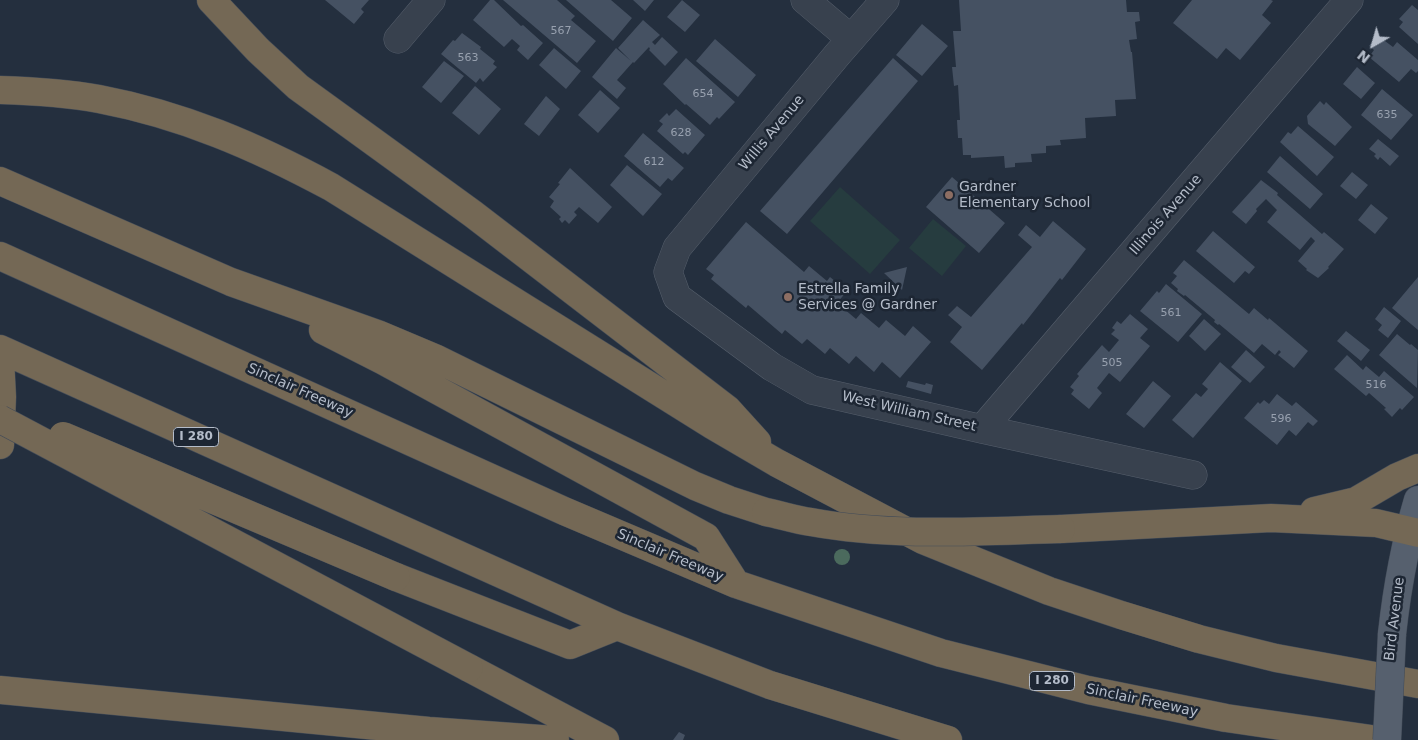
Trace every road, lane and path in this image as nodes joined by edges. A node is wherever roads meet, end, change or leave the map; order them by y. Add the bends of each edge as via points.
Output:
1 (211, 0) edge
2 (431, 0) edge
3 (805, 0) edge
4 (884, 0) edge
5 (1349, 0) edge
6 (398, 39) dead end
7 (851, 39) junction
8 (0, 90) edge
9 (0, 181) edge
10 (0, 256) edge
11 (668, 272) joint
12 (381, 348) junction
13 (0, 349) edge
14 (0, 357) edge
15 (0, 414) edge
16 (0, 419) edge
17 (982, 429) junction
18 (0, 445) edge
19 (777, 463) junction
20 (1418, 468) edge
21 (1193, 475) dead end
22 (1418, 500) edge
23 (1271, 518) junction
24 (1413, 531) edge
25 (736, 584) junction
26 (617, 626) junction
27 (1418, 684) edge
28 (0, 690) edge
29 (554, 740) edge
30 (605, 740) edge
31 (948, 740) edge
32 (1378, 740) edge
33 (1387, 740) edge

1 - 19 highway via 298,87 473,214 727,409
2 - 6 street
3 - 7 street
4 - 7 street, Willis Avenue
5 - 17 street, Illinois Avenue
7 - 11 street, Willis Avenue via 677,248
8 - 19 highway via 98,99 170,117 244,143 286,163
9 - 12 highway
10 - 25 highway, Sinclair Freeway / I 280 via 573,515
11 - 17 street, West William Street via 677,297 772,367 812,390
12 - 23 highway, bridge via 489,384 729,500 810,522 897,531 1061,529
12 - 25 highway via 706,537
13 - 26 highway, I 280
14 - 18 highway
15 - 26 highway, bridge via 44,428 396,577 570,645
16 - 30 highway, bridge
17 - 21 street, West William Street
19 - 27 highway via 924,540 1121,616 1276,658
20 - 23 highway via 1356,501 1330,509
22 - 24 main road, Bird Avenue
23 - 24 highway via 1376,523
24 - 33 main road, Bird Avenue, bridge via 1399,577 1392,634
25 - 32 highway, Sinclair Freeway / I 280 via 941,654 1088,690 1226,718
26 - 31 highway, I 280 via 770,685
28 - 29 highway

